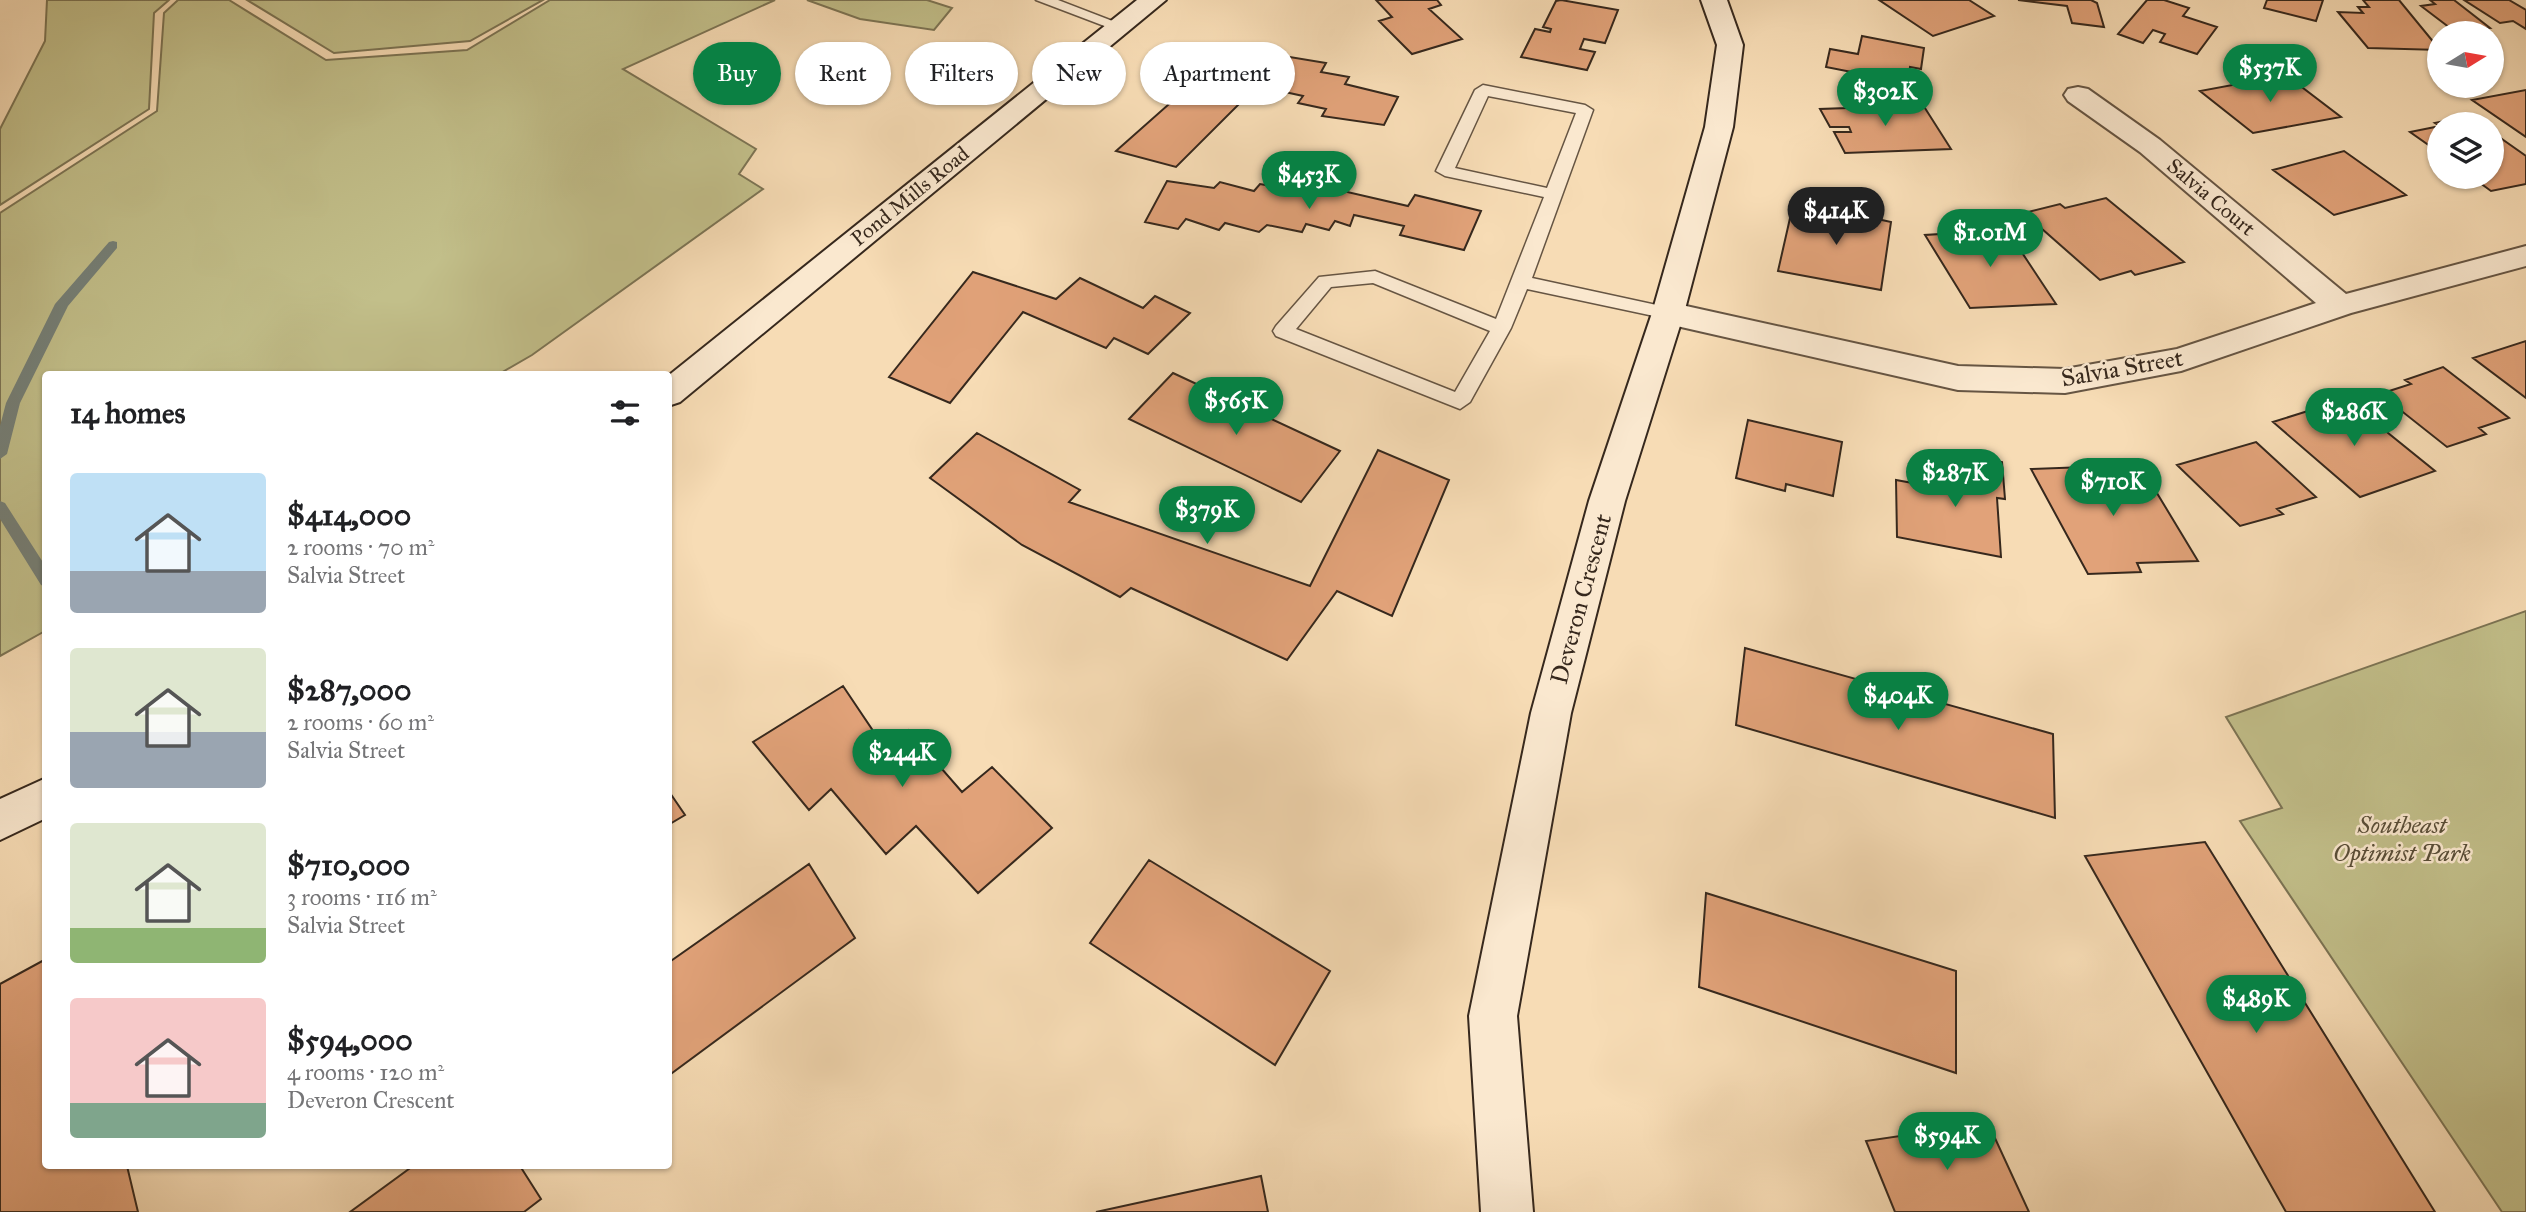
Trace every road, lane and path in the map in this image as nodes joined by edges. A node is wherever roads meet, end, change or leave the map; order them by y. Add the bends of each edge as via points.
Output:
1 (1044, 0) edge
2 (1153, 0) edge
3 (1714, 0) edge
4 (1120, 27) junction
5 (2078, 95) dead end
6 (1552, 194) junction
7 (2526, 256) edge
8 (1521, 282) junction
9 (2340, 306) junction
10 (1668, 313) junction
11 (1501, 328) junction
12 (672, 391) edge
13 (42, 798) edge
14 (0, 821) edge
15 (1507, 1212) edge

1 - 4 lane
2 - 4 street, Pond Mills Road
3 - 10 street, Deveron Crescent via 1730,46 1720,127
4 - 12 street, Pond Mills Road
5 - 9 street, Salvia Court via 2150,146
6 - 6 lane via 1585,110 1483,90 1445,171
6 - 8 lane
7 - 9 street, Salvia Street
8 - 10 lane
8 - 11 lane
9 - 10 street, Salvia Street via 2181,360 2065,382 1958,378
10 - 15 street, Deveron Crescent via 1607,500 1551,713 1493,1016
11 - 11 lane via 1460,402 1283,331 1326,281 1375,277
13 - 14 street

